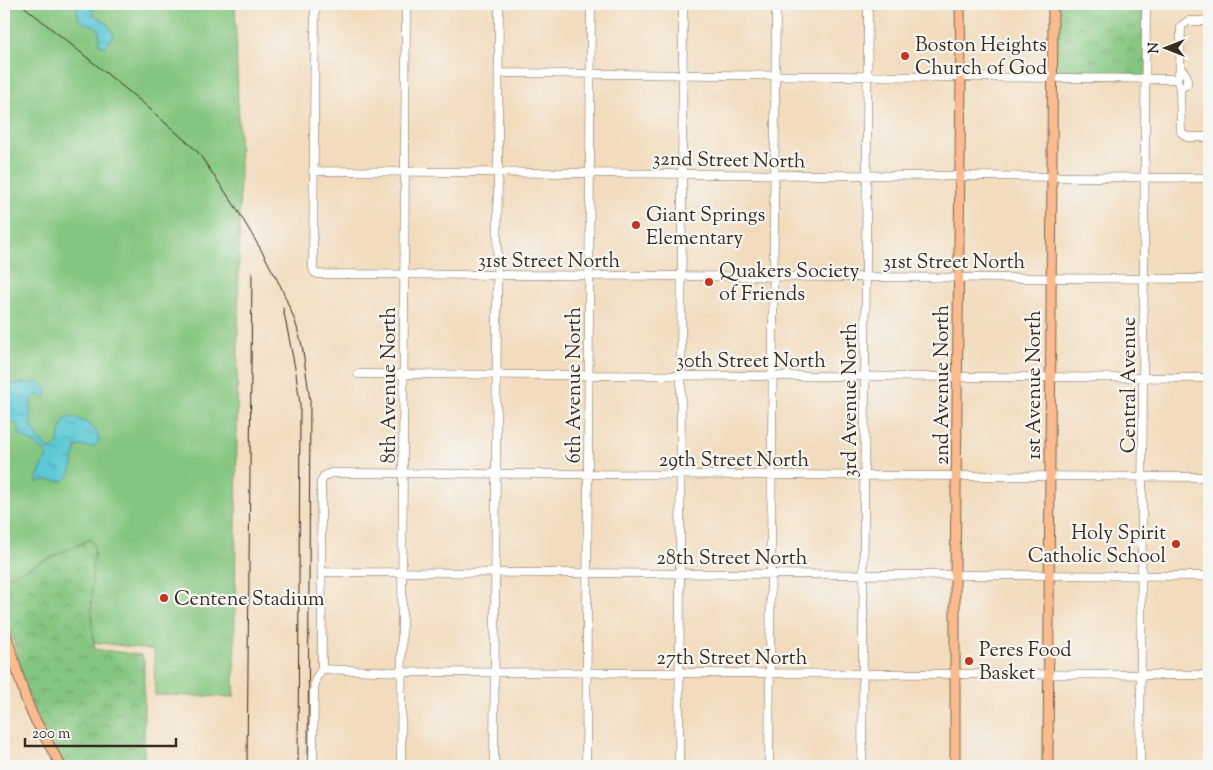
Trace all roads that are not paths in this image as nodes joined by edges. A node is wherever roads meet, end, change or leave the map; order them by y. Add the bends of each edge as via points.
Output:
1 (315, 4) edge
2 (406, 4) edge
3 (499, 4) edge
4 (591, 4) edge
5 (684, 4) edge
6 (776, 4) edge
7 (868, 4) edge
8 (960, 4) edge
9 (1053, 4) edge
10 (1146, 4) edge
11 (1209, 21) edge
12 (1180, 69) junction
13 (499, 73) junction
14 (590, 75) junction
15 (683, 75) junction
16 (775, 75) junction
17 (866, 76) junction
18 (961, 77) junction
19 (1052, 78) junction
20 (1146, 79) junction
21 (1177, 79) junction
22 (1180, 89) junction
23 (1209, 137) edge
24 (313, 171) junction
25 (405, 172) junction
26 (498, 173) junction
27 (590, 173) junction
28 (682, 174) junction
29 (774, 176) junction
30 (866, 176) junction
31 (959, 176) junction
32 (1051, 177) junction
33 (1145, 178) junction
34 (1209, 178) edge
35 (404, 275) junction
36 (498, 276) junction
37 (590, 276) junction
38 (682, 277) junction
39 (773, 277) junction
40 (866, 277) junction
41 (959, 278) junction
42 (1051, 278) junction
43 (1144, 279) junction
44 (1209, 279) edge
45 (358, 374) dead end
46 (404, 374) junction
47 (497, 375) junction
48 (589, 375) junction
49 (681, 376) junction
50 (866, 376) junction
51 (774, 377) junction
52 (958, 377) junction
53 (1050, 378) junction
54 (1144, 378) junction
55 (1209, 378) edge
56 (404, 473) junction
57 (497, 474) junction
58 (589, 474) junction
59 (680, 475) junction
60 (772, 475) junction
61 (865, 475) junction
62 (958, 476) junction
63 (1050, 476) junction
64 (1143, 476) junction
65 (1209, 477) edge
66 (322, 572) junction
67 (403, 572) junction
68 (586, 572) junction
69 (680, 573) junction
70 (495, 574) junction
71 (771, 574) junction
72 (864, 574) junction
73 (955, 575) junction
74 (1142, 575) junction
75 (1049, 576) junction
76 (1209, 576) edge
77 (4, 627) edge
78 (322, 669) junction
79 (495, 671) junction
80 (402, 672) junction
81 (586, 672) junction
82 (678, 673) junction
83 (770, 674) junction
84 (864, 674) junction
85 (955, 674) junction
86 (1048, 674) junction
87 (1141, 675) junction
88 (1209, 675) edge
89 (61, 766) edge
90 (313, 766) edge
91 (401, 766) edge
92 (494, 766) edge
93 (586, 766) edge
94 (679, 766) edge
95 (769, 766) edge
96 (862, 766) edge
97 (956, 766) edge
98 (1048, 766) edge
99 (1140, 766) edge

1 - 24 street
2 - 25 street, 8th Avenue North
3 - 13 street
4 - 14 street, 6th Avenue North
5 - 15 street
6 - 16 street
7 - 17 street, 3rd Avenue North
8 - 18 main road, 2nd Avenue North
9 - 19 main road, 1st Avenue North
10 - 20 street, Central Avenue
11 - 12 street via 1188,21 1181,26
12 - 21 street
12 - 22 street via 1186,72 1187,84
13 - 14 street
13 - 26 street
14 - 15 street
14 - 27 street, 6th Avenue North
15 - 16 street
15 - 28 street
16 - 17 street
16 - 29 street
17 - 18 street
17 - 30 street, 3rd Avenue North
18 - 19 street
18 - 31 main road, 2nd Avenue North
19 - 20 street
19 - 32 main road, 1st Avenue North
20 - 21 street
20 - 33 street, Central Avenue
21 - 22 street
22 - 23 street via 1182,134
24 - 25 street, 32nd Street North
24 - 35 street, 31st Street North via 314,272
25 - 26 street, 32nd Street North
25 - 35 street, 8th Avenue North
26 - 27 street, 32nd Street North
26 - 36 street
27 - 28 street, 32nd Street North
27 - 37 street, 6th Avenue North
28 - 29 street, 32nd Street North
28 - 38 street
29 - 30 street, 32nd Street North
29 - 39 street
30 - 31 street, 32nd Street North
30 - 40 street, 3rd Avenue North
31 - 32 street, 32nd Street North
31 - 41 main road, 2nd Avenue North
32 - 33 street, 32nd Street North
32 - 42 main road, 1st Avenue North
33 - 34 street, 32nd Street North
33 - 43 street, Central Avenue
35 - 36 street, 31st Street North
35 - 46 street, 8th Avenue North
36 - 37 street, 31st Street North
36 - 47 street
37 - 38 street, 31st Street North
37 - 48 street, 6th Avenue North
38 - 39 street, 31st Street North
38 - 49 street
39 - 40 street, 31st Street North
39 - 51 street
40 - 41 street, 31st Street North
40 - 50 street, 3rd Avenue North
41 - 42 street, 31st Street North
41 - 52 main road, 2nd Avenue North
42 - 43 street, 31st Street North
42 - 53 main road, 1st Avenue North
43 - 44 street, 31st Street North
43 - 54 street, Central Avenue
45 - 46 street, 30th Street North
46 - 47 street, 30th Street North
46 - 56 street, 8th Avenue North
47 - 48 street, 30th Street North
47 - 57 street
48 - 49 street, 30th Street North
48 - 58 street, 6th Avenue North
49 - 51 street, 30th Street North
49 - 59 street
50 - 51 street, 30th Street North
50 - 52 street, 30th Street North
50 - 61 street, 3rd Avenue North
51 - 60 street
52 - 53 street, 30th Street North
52 - 62 main road, 2nd Avenue North
53 - 54 street, 30th Street North
53 - 63 main road, 1st Avenue North
54 - 55 street, 30th Street North
54 - 64 street, Central Avenue
56 - 57 street, 29th Street North
56 - 66 street, 29th Street North via 331,473 324,476 321,482
56 - 67 street, 8th Avenue North
57 - 58 street, 29th Street North
57 - 70 street
58 - 59 street, 29th Street North
58 - 68 street, 6th Avenue North
59 - 60 street, 29th Street North
59 - 69 street
60 - 61 street, 29th Street North
60 - 71 street
61 - 62 street, 29th Street North
61 - 72 street, 3rd Avenue North
62 - 63 street, 29th Street North
62 - 73 main road, 2nd Avenue North
63 - 64 street, 29th Street North
63 - 75 main road, 1st Avenue North
64 - 65 street, 29th Street North
64 - 74 street, Central Avenue
66 - 67 street, 28th Street North
66 - 78 street
67 - 70 street, 28th Street North
67 - 80 street, 8th Avenue North
68 - 69 street, 28th Street North
68 - 70 street, 28th Street North
68 - 81 street, 6th Avenue North
69 - 71 street, 28th Street North
69 - 82 street
70 - 79 street
71 - 72 street, 28th Street North
71 - 83 street
72 - 73 street, 28th Street North
72 - 84 street, 3rd Avenue North
73 - 75 street, 28th Street North
73 - 85 main road, 2nd Avenue North
74 - 75 street, 28th Street North
74 - 76 street, 28th Street North
74 - 87 street, Central Avenue
75 - 86 main road, 1st Avenue North
77 - 89 main road via 30,710
78 - 80 street, 27th Street North
78 - 90 street via 316,678 314,691
79 - 80 street, 27th Street North
79 - 81 street, 27th Street North
79 - 92 street
80 - 91 street, 8th Avenue North
81 - 82 street, 27th Street North
81 - 93 street, 6th Avenue North
82 - 83 street, 27th Street North
82 - 94 street
83 - 84 street, 27th Street North
83 - 95 street
84 - 85 street, 27th Street North
84 - 96 street, 3rd Avenue North
85 - 86 street, 27th Street North
85 - 97 main road, 2nd Avenue North
86 - 87 street, 27th Street North
86 - 98 main road, 1st Avenue North
87 - 88 street, 27th Street North
87 - 99 street, Central Avenue

